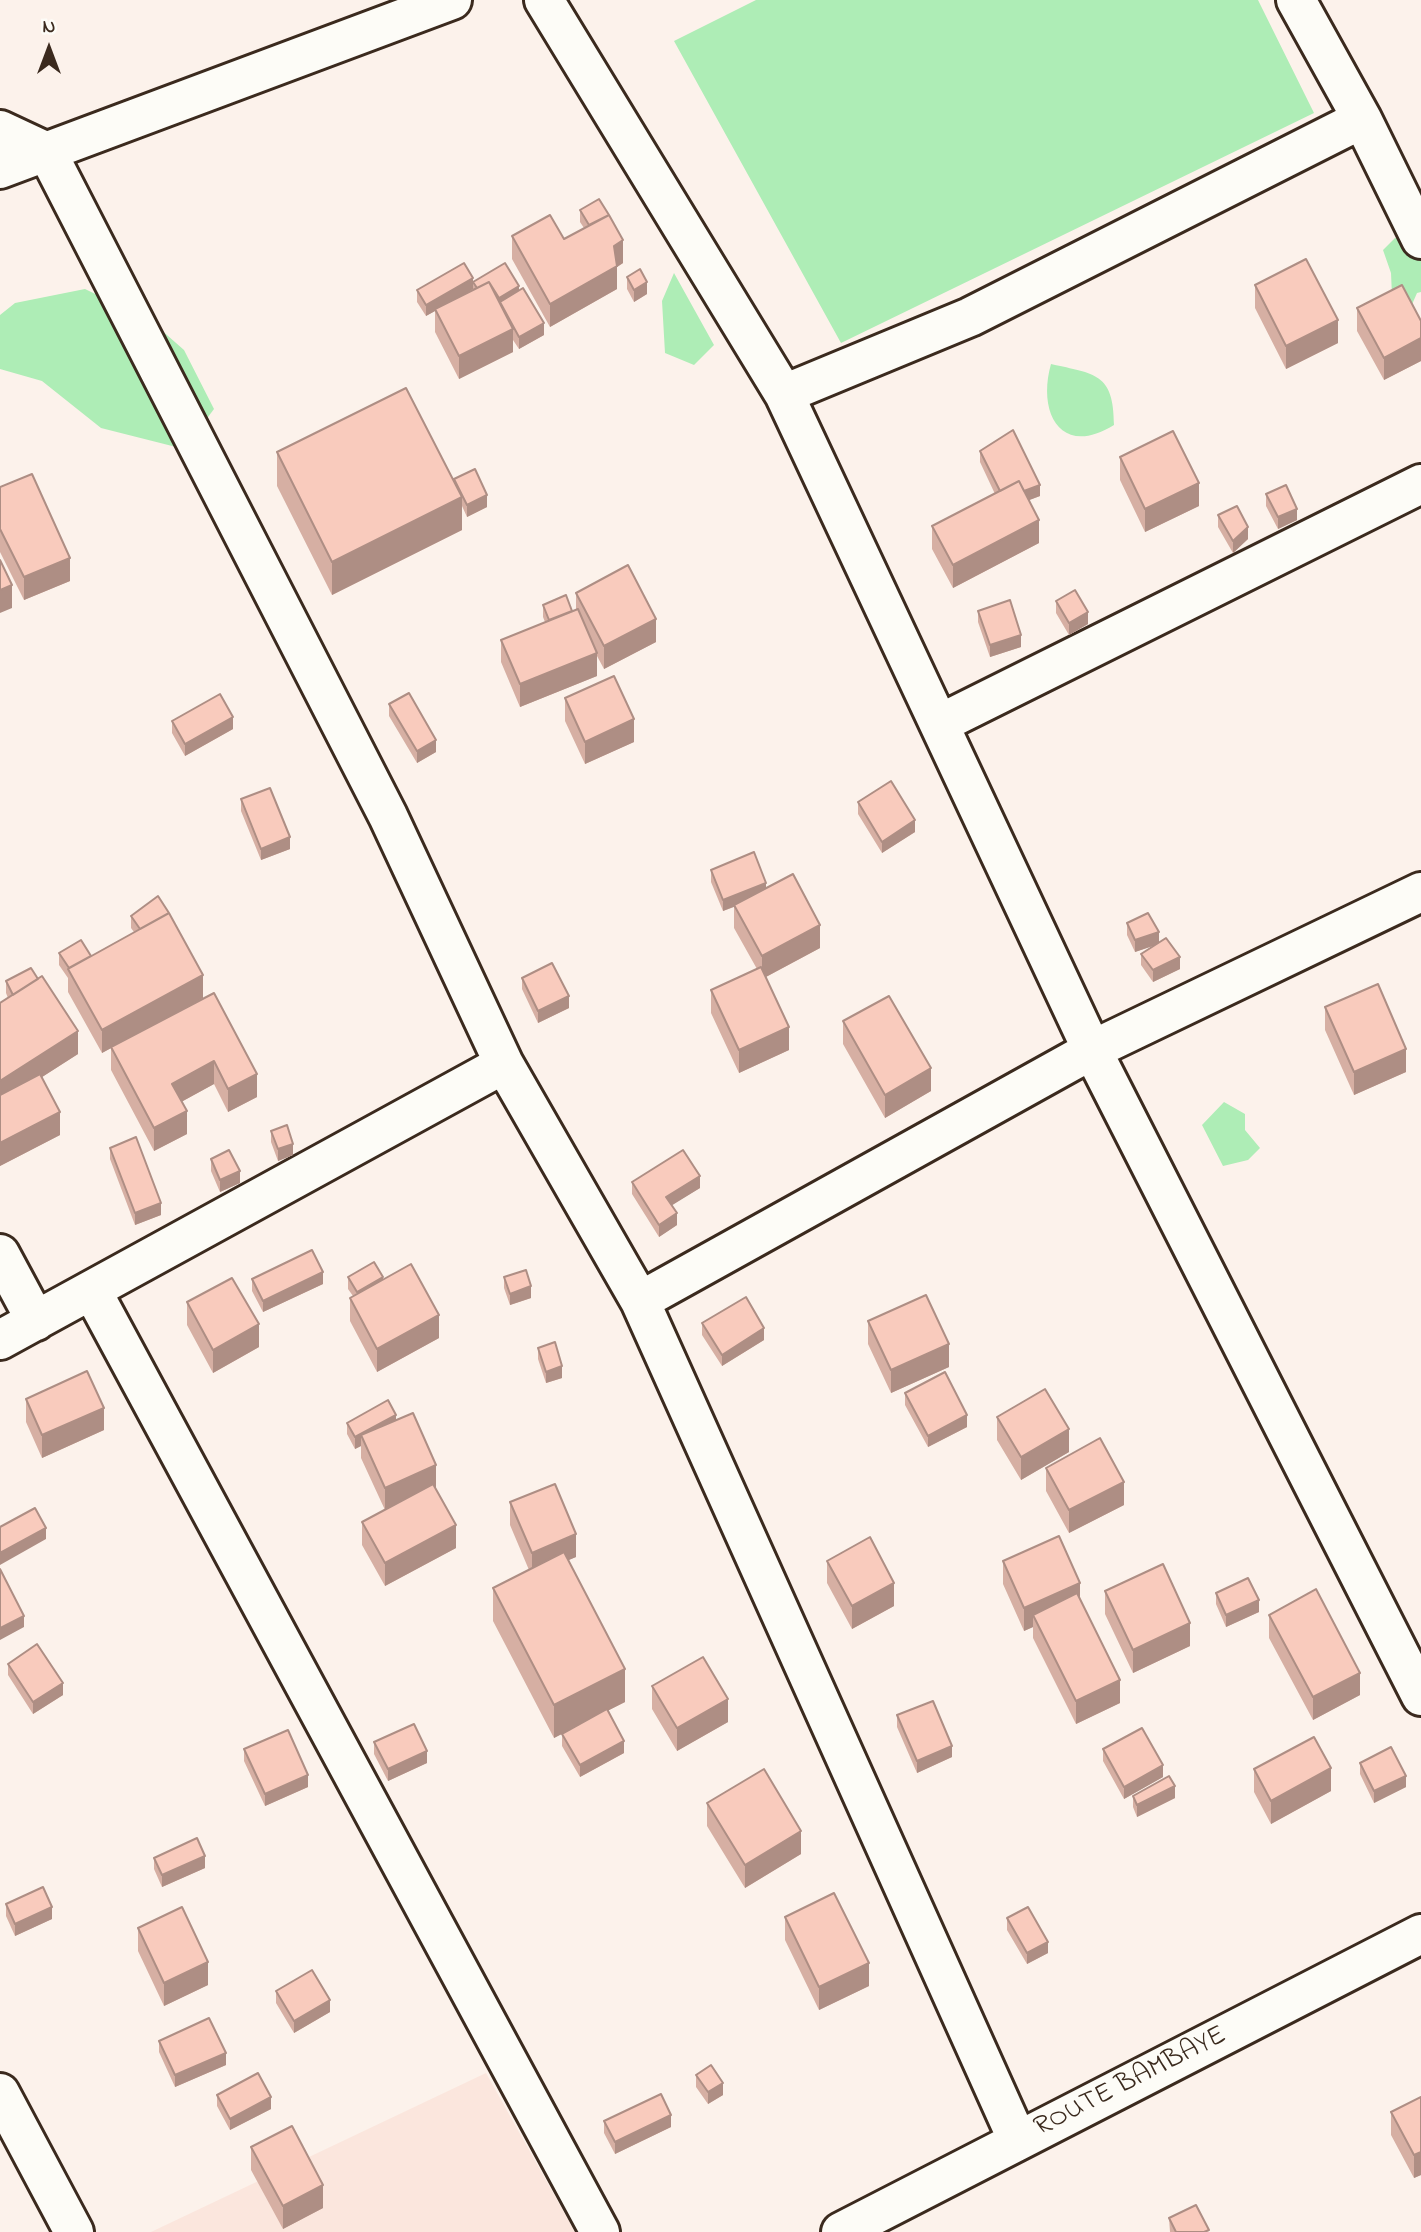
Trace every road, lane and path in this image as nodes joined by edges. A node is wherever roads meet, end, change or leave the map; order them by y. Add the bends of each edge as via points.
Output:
1 (452, 0) edge
2 (544, 0) edge
3 (1296, 0) edge
4 (1362, 119) junction
5 (0, 131) edge
6 (47, 152) junction
7 (0, 169) edge
8 (1421, 239) edge
9 (784, 394) junction
10 (1421, 484) edge
11 (939, 724) junction
12 (1421, 892) edge
13 (1092, 1050) junction
14 (505, 1064) junction
15 (0, 1254) edge
16 (92, 1291) junction
17 (640, 1301) junction
18 (36, 1321) junction
19 (0, 1340) edge
20 (1421, 1696) edge
21 (1421, 1934) edge
22 (0, 2093) edge
23 (1018, 2141) junction
24 (74, 2232) edge
25 (600, 2232) edge
26 (841, 2232) edge

1 - 6 street
2 - 9 street
3 - 4 street
4 - 8 street
4 - 9 street via 970,317
5 - 6 street
6 - 7 street
6 - 14 street via 388,816
9 - 11 street
10 - 11 street
11 - 13 street
12 - 13 street
13 - 17 street
13 - 20 street
14 - 16 street
14 - 17 street
15 - 18 street
16 - 18 street
16 - 25 street
17 - 23 street
18 - 19 street
21 - 23 street, ROUTE BAMBAYE
22 - 24 street
23 - 26 street, ROUTE BAMBAYE

